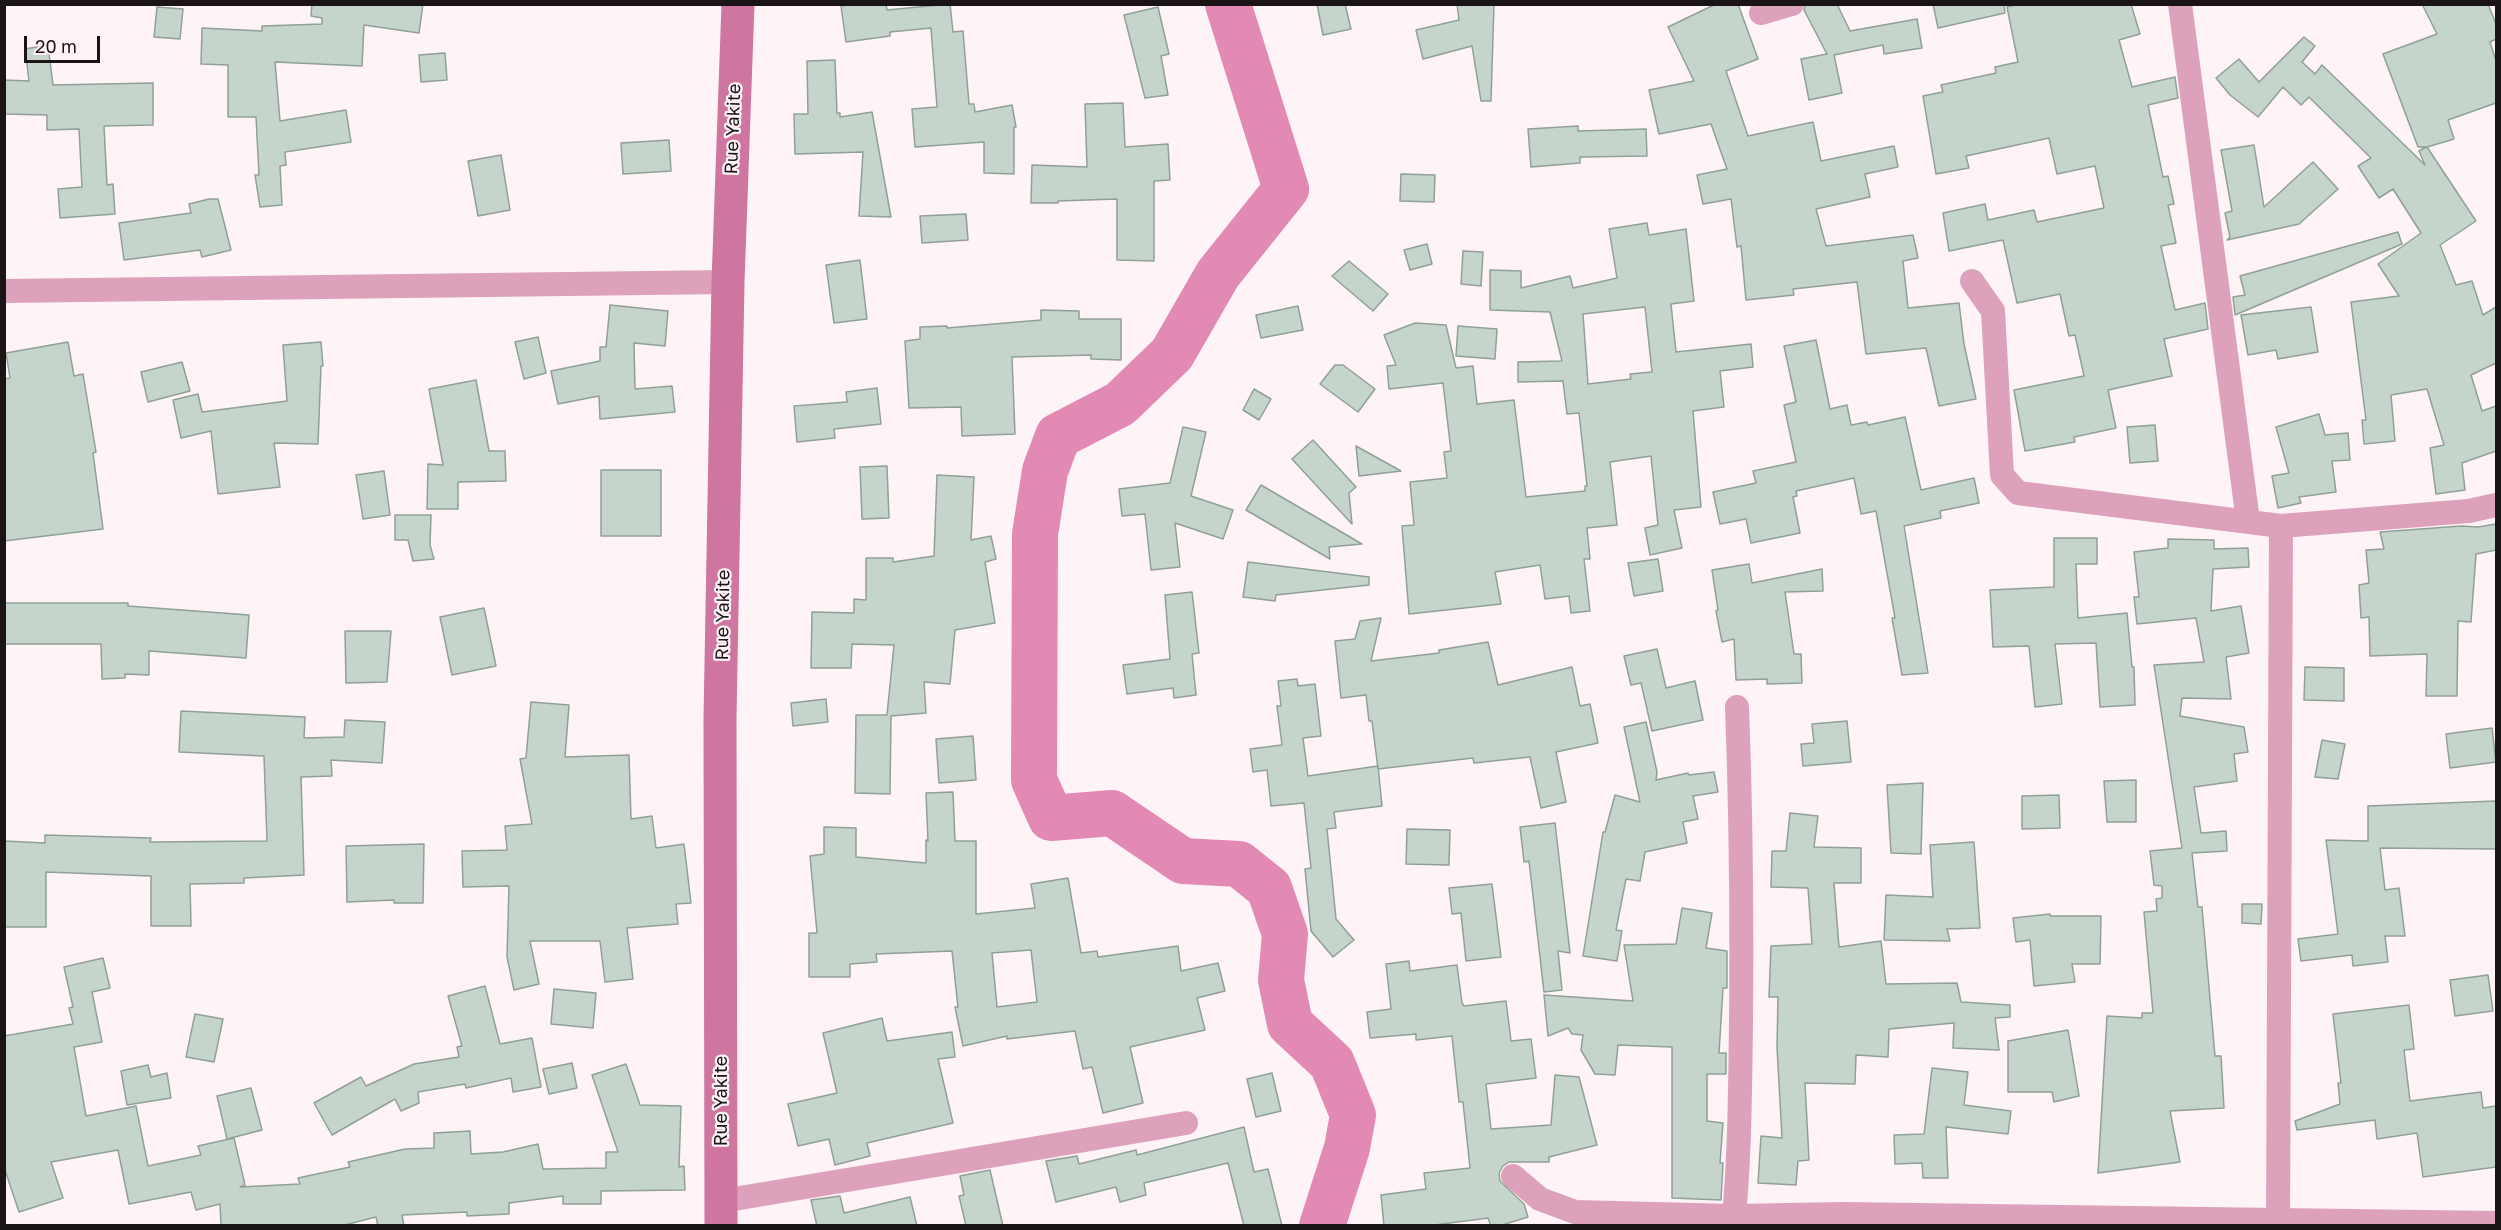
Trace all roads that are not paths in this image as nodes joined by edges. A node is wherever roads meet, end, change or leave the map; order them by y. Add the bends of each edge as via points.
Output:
1 (738, 4) edge
2 (1792, 4) edge
3 (2180, 4) edge
4 (1761, 13) dead end
5 (1972, 281) dead end
6 (728, 282) junction
7 (4, 291) edge
8 (2496, 505) edge
9 (2248, 521) junction
10 (2281, 526) junction
11 (1737, 707) dead end
12 (1186, 1124) dead end
13 (1513, 1176) dead end
14 (722, 1213) edge
15 (1734, 1221) edge
16 (2004, 1221) edge
17 (2278, 1223) edge
18 (2496, 1223) edge

1 - 6 main road, Rue Yakite
2 - 4 street
3 - 9 street
5 - 9 street via 1993,311 2002,475 2018,493
6 - 7 street
6 - 14 main road, Rue Yakite via 720,718
8 - 10 street via 2469,511
9 - 10 street
10 - 17 street
11 - 15 street via 1742,833 1740,1098
12 - 14 street
13 - 15 street via 1540,1199 1575,1212
15 - 16 street via 1843,1214
16 - 17 street
17 - 18 street

